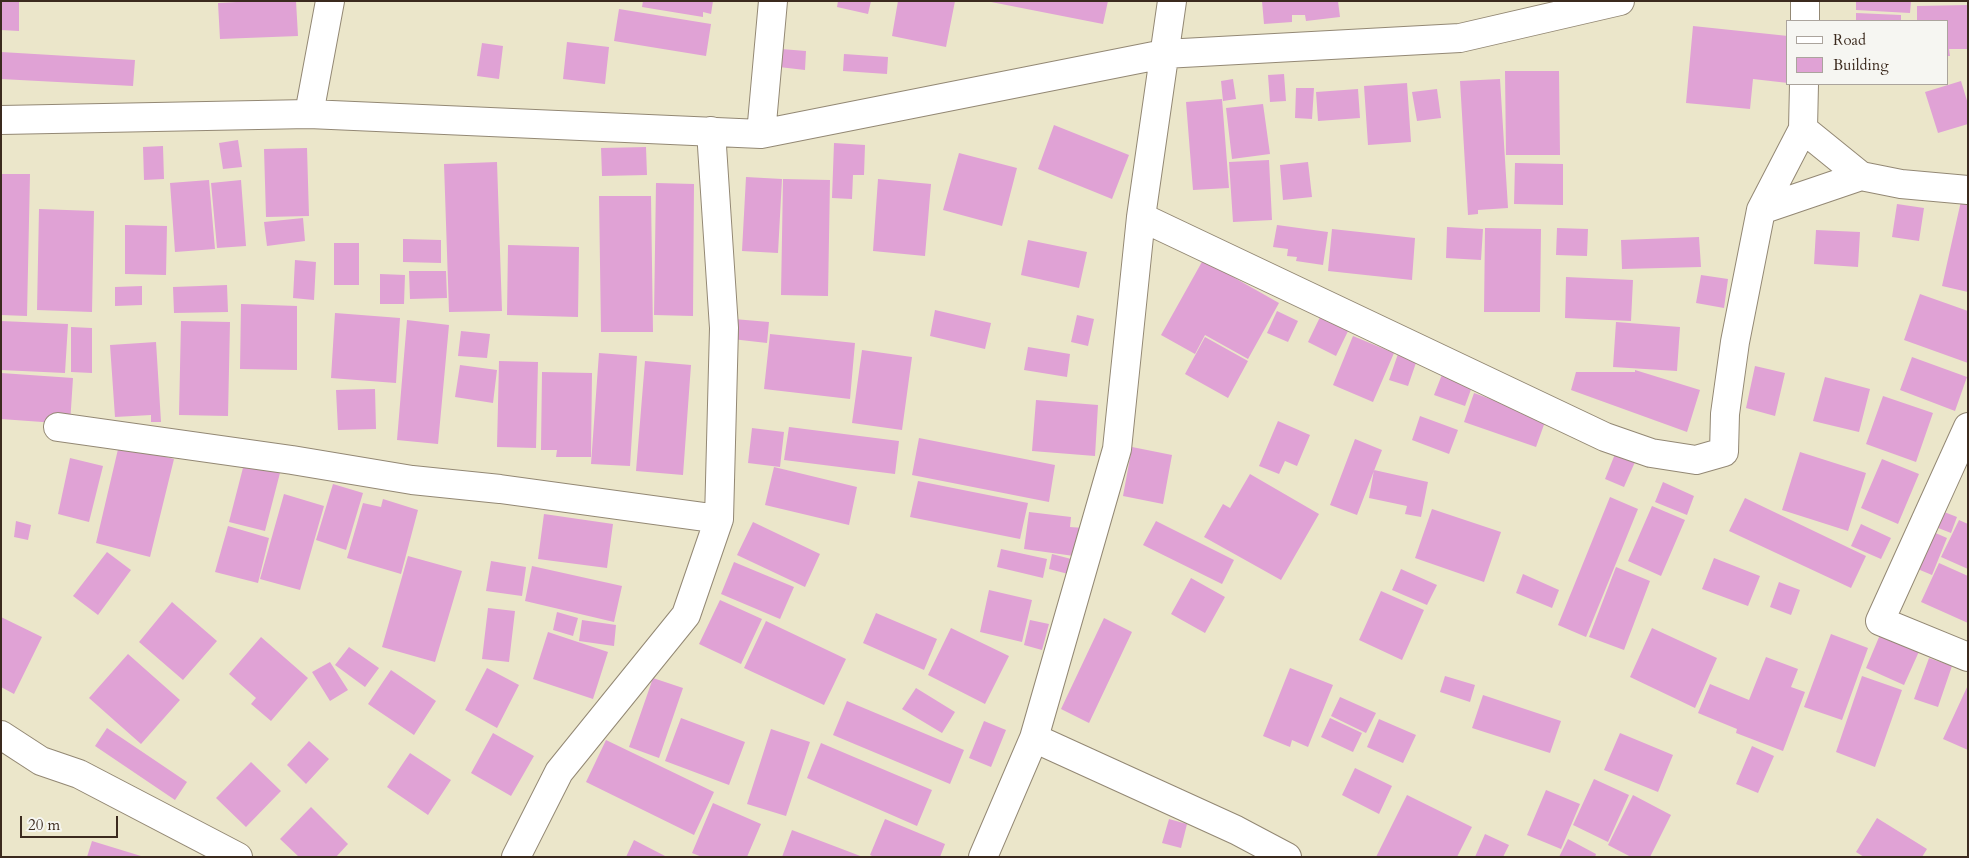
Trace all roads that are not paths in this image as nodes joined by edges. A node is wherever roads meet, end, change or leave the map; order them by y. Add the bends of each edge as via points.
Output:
1 (330, 1) edge
2 (773, 1) edge
3 (1172, 1) edge
4 (1620, 1) edge
5 (1805, 1) edge
6 (1805, 20) edge
7 (1164, 54) junction
8 (1804, 85) edge
9 (309, 114) junction
10 (1, 120) edge
11 (1803, 129) junction
12 (711, 131) junction
13 (761, 134) junction
14 (1861, 176) junction
15 (1968, 190) edge
16 (1761, 210) junction
17 (1141, 217) junction
18 (58, 428) dead end
19 (1968, 428) edge
20 (719, 519) junction
21 (1968, 657) edge
22 (1, 735) edge
23 (1034, 738) junction
24 (238, 857) edge
25 (516, 857) edge
26 (983, 857) edge
27 (1287, 857) edge

1 - 9 street
2 - 13 street
3 - 7 street
4 - 7 street via 1460,38
5 - 6 street
7 - 13 street
7 - 17 street
8 - 11 street
9 - 10 street
9 - 12 street
11 - 14 street
11 - 16 street
12 - 13 street
12 - 20 street via 724,328
14 - 15 street via 1901,184
14 - 16 street
16 - 17 street via 1735,342 1725,414 1724,452 1696,460 1652,453 1605,437
17 - 23 street via 1117,449
18 - 20 street via 412,480
19 - 21 street via 1880,621
20 - 25 street via 686,615 559,772
22 - 24 street via 41,761 79,774
23 - 26 street
23 - 27 street via 1236,830

